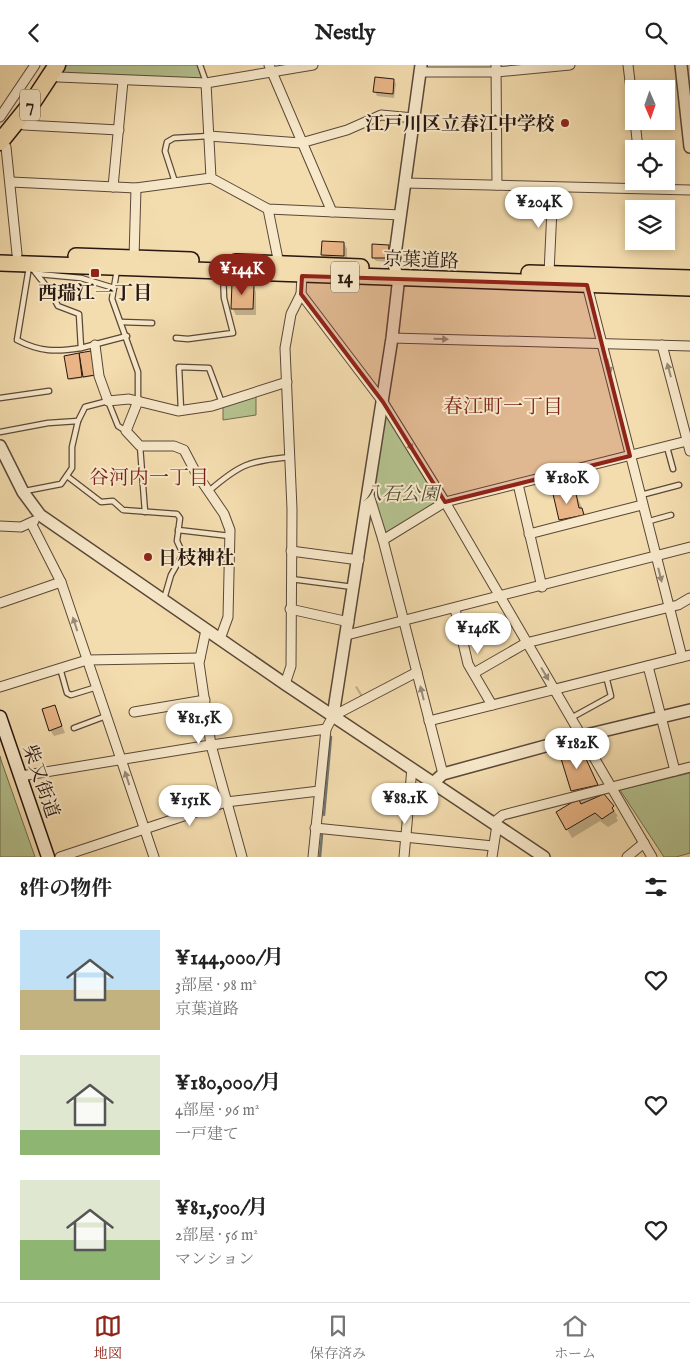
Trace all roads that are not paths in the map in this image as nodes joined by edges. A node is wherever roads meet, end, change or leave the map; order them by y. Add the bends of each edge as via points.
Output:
1 (65, 65) edge
2 (200, 65) edge
3 (313, 65) edge
4 (570, 65) edge
5 (628, 65) edge
6 (681, 65) edge
7 (36, 66) edge
8 (421, 68) edge
9 (496, 68) edge
10 (270, 69) edge
11 (58, 71) edge
12 (630, 80) edge
13 (123, 81) junction
14 (206, 83) junction
15 (0, 117) edge
16 (414, 118) junction
17 (24, 125) junction
18 (0, 128) edge
19 (119, 131) junction
20 (209, 135) junction
21 (301, 143) junction
22 (2, 147) edge
23 (690, 147) edge
24 (211, 178) junction
25 (11, 182) junction
26 (175, 182) junction
27 (405, 183) junction
28 (497, 185) junction
29 (625, 185) edge
30 (113, 187) junction
31 (553, 187) junction
32 (136, 188) junction
33 (675, 188) edge
34 (690, 189) edge
35 (268, 209) junction
36 (332, 212) junction
37 (401, 215) junction
38 (0, 253) edge
39 (17, 254) junction
40 (134, 258) junction
41 (0, 263) edge
42 (279, 264) junction
43 (33, 267) junction
44 (117, 268) junction
45 (223, 272) junction
46 (396, 273) junction
47 (549, 273) junction
48 (302, 276) junction
49 (690, 278) edge
50 (587, 285) junction
51 (114, 288) junction
52 (690, 288) edge
53 (301, 294) junction
54 (121, 322) junction
55 (152, 323) dead end
56 (127, 336) junction
57 (176, 338) dead end
58 (392, 338) junction
59 (603, 343) junction
60 (95, 345) junction
61 (662, 345) junction
62 (690, 346) edge
63 (81, 348) junction
64 (287, 382) junction
65 (50, 391) dead end
66 (0, 398) edge
67 (108, 401) junction
68 (138, 401) junction
69 (383, 402) junction
70 (222, 403) junction
71 (181, 411) junction
72 (78, 421) junction
73 (126, 431) junction
74 (0, 432) edge
75 (688, 441) junction
76 (0, 446) edge
77 (140, 446) junction
78 (667, 447) junction
79 (690, 451) edge
80 (630, 456) junction
81 (290, 457) junction
82 (3, 460) edge
83 (673, 469) dead end
84 (67, 476) junction
85 (518, 484) junction
86 (679, 485) dead end
87 (208, 491) junction
88 (23, 492) junction
89 (369, 495) junction
90 (640, 496) junction
91 (445, 502) junction
92 (642, 505) junction
93 (145, 512) junction
94 (672, 515) dead end
95 (36, 519) junction
96 (646, 521) junction
97 (0, 526) edge
98 (178, 530) junction
99 (529, 534) junction
100 (231, 536) junction
101 (383, 540) junction
102 (690, 547) edge
103 (291, 551) junction
104 (655, 557) junction
105 (359, 560) junction
106 (290, 579) junction
107 (61, 583) junction
108 (354, 587) junction
109 (542, 587) junction
110 (499, 598) junction
111 (690, 598) edge
112 (164, 599) junction
113 (0, 603) edge
114 (668, 607) junction
115 (290, 609) junction
116 (455, 609) junction
117 (403, 621) junction
118 (349, 622) junction
119 (206, 630) junction
120 (347, 635) junction
121 (220, 639) junction
122 (526, 643) junction
123 (686, 656) edge
124 (200, 658) junction
125 (87, 659) junction
126 (648, 666) junction
127 (60, 668) junction
128 (417, 672) junction
129 (474, 673) junction
130 (606, 676) junction
131 (285, 684) junction
132 (0, 687) edge
133 (97, 687) junction
134 (554, 689) junction
135 (204, 699) junction
136 (492, 705) junction
137 (690, 710) edge
138 (134, 712) dead end
139 (107, 716) junction
140 (0, 717) edge
141 (333, 717) junction
142 (661, 717) junction
143 (571, 719) junction
144 (429, 721) junction
145 (74, 728) dead end
146 (326, 729) junction
147 (582, 736) junction
148 (211, 745) junction
149 (121, 759) junction
150 (690, 767) edge
151 (412, 768) junction
152 (675, 771) junction
153 (21, 776) junction
154 (438, 778) junction
155 (611, 788) junction
156 (319, 791) junction
157 (226, 802) junction
158 (495, 824) junction
159 (314, 828) junction
160 (144, 829) junction
161 (405, 837) junction
162 (644, 843) junction
163 (493, 845) junction
164 (48, 857) edge
165 (60, 857) edge
166 (154, 857) edge
167 (242, 857) edge
168 (313, 857) edge
169 (404, 857) edge
170 (492, 857) edge
171 (544, 857) edge
172 (627, 857) edge
173 (652, 857) edge

1 - 11 street
2 - 14 lane
3 - 10 street
4 - 9 street
5 - 12 street
6 - 23 street
7 - 15 street
7 - 18 highway, 7 via 27,94
8 - 9 street
8 - 16 street
9 - 28 street
10 - 14 street
10 - 21 street
11 - 13 street
11 - 17 street
11 - 22 highway, 7
13 - 14 street
13 - 19 street
14 - 20 street
16 - 21 street via 381,115 347,130
16 - 27 street
17 - 19 street
17 - 22 street
19 - 30 street
20 - 21 street
20 - 24 street
20 - 26 lane via 174,138 167,142 166,151
21 - 36 street
22 - 25 street
24 - 26 street
24 - 35 street
25 - 30 street
25 - 39 street
26 - 32 street
27 - 28 street
27 - 37 street
28 - 31 street
29 - 31 street
30 - 32 street
31 - 47 street
32 - 40 street
33 - 34 street
35 - 36 street
35 - 42 street
36 - 37 street
37 - 46 street
38 - 39 highway, 京葉道路 / 14
39 - 40 highway, 京葉道路 / 14
40 - 42 highway, 京葉道路 / 14
41 - 43 highway, 京葉道路 / 14
42 - 46 highway, 京葉道路 / 14
43 - 44 highway, 京葉道路 / 14
43 - 51 lane
43 - 63 lane via 58,306 79,314
43 - 63 lane via 17,340 55,352
44 - 45 highway, 京葉道路 / 14
44 - 51 lane
45 - 48 highway, 京葉道路 / 14
45 - 57 lane via 224,298 233,333
46 - 47 highway, 京葉道路 / 14
46 - 48 highway, 京葉道路 / 14
46 - 50 highway, 京葉道路 / 14
46 - 58 street
47 - 49 highway, 京葉道路 / 14
48 - 53 street
50 - 52 highway, 京葉道路 / 14
50 - 59 street
51 - 54 lane via 112,299
53 - 64 street via 290,314 287,329
53 - 69 street
54 - 55 lane
54 - 56 lane
56 - 60 lane
56 - 68 lane via 138,372
58 -> 59 street
58 - 69 street
59 - 61 street
59 -> 80 street
60 - 63 lane
60 - 67 street via 99,376
61 - 62 street
75 -> 61 street
64 - 70 street
64 - 81 street
65 - 66 lane
67 - 68 street
67 - 72 lane via 85,407
67 - 73 lane via 118,426
68 - 71 street
68 - 73 street
69 - 89 street
69 -> 91 street
70 - 71 street
70 - 71 lane via 209,368 179,367
72 - 74 lane
72 - 84 lane via 72,447 72,468
73 - 77 street
75 - 78 street
75 - 79 street
76 - 82 street
77 - 87 street via 174,446 184,450
77 - 93 lane
78 - 80 street
78 - 83 lane
80 - 85 street
80 - 90 street
81 - 87 lane via 253,461 230,473
81 - 103 street
82 - 88 street
84 - 88 lane via 61,485
84 - 93 lane via 101,502 113,501 123,509
85 - 91 street
85 - 99 street
86 - 90 lane
87 - 100 street via 224,514
88 - 95 street
89 - 101 street
89 - 105 street
90 - 92 street
91 - 101 street
91 - 110 street
92 - 96 street
92 - 99 street
93 - 98 lane via 177,514 180,518
94 - 96 lane
95 - 97 street via 21,527
95 - 107 street
95 - 112 street
96 - 104 street
98 - 100 lane
98 - 112 lane via 177,541 183,554 171,575
99 - 109 street
100 - 121 street via 228,617
101 - 117 street
102 - 104 street
103 - 105 street
103 - 106 street
104 - 109 street
104 -> 114 street
105 - 108 street
106 - 108 lane
106 - 115 street
107 - 113 street
125 -> 107 street
108 - 118 street
109 - 110 street
110 - 116 street
110 - 122 street
111 - 114 street
112 - 119 street
114 - 122 street
114 - 123 street
115 - 118 street
115 - 131 street via 291,666
116 - 117 street
116 - 129 street via 468,664
117 - 120 street
117 - 128 street
118 - 120 street
119 - 121 street
119 - 124 street
120 - 141 street
121 - 131 street
122 - 129 street
122 -> 134 street
123 - 126 street
124 - 125 street
124 - 135 street
125 - 127 street
125 - 133 street
126 - 130 street
126 - 142 street
127 - 132 street
127 - 133 lane via 67,693 71,695
128 - 141 street
144 -> 128 street
129 - 136 street
130 - 134 street
130 - 143 lane via 611,696
131 - 141 street
133 - 139 street
134 - 136 street
134 - 143 street
135 - 138 street
135 - 148 street
136 - 144 street
137 - 142 street
139 - 145 lane
139 - 149 street
140 - 153 main road, 柴又街道
141 - 146 street
141 - 151 street
142 - 147 street
142 - 152 street
143 - 147 street
144 - 154 street
146 - 148 street
146 - 156 street
147 - 154 street
147 - 155 street
148 - 149 street
148 - 157 street
149 - 153 street
160 -> 149 street
150 - 152 street
151 - 154 street
151 - 161 street
152 - 155 street
153 - 164 main road, 柴又街道
154 - 158 street
155 - 158 street via 503,815
155 - 162 street
156 - 157 street
156 - 159 street
157 - 160 street
157 - 167 street
158 - 163 street
158 - 171 street
159 - 161 street
159 - 168 street
160 - 165 street
160 - 166 street
161 - 163 street
161 - 169 street
162 - 172 street
162 - 173 street
163 - 170 street

